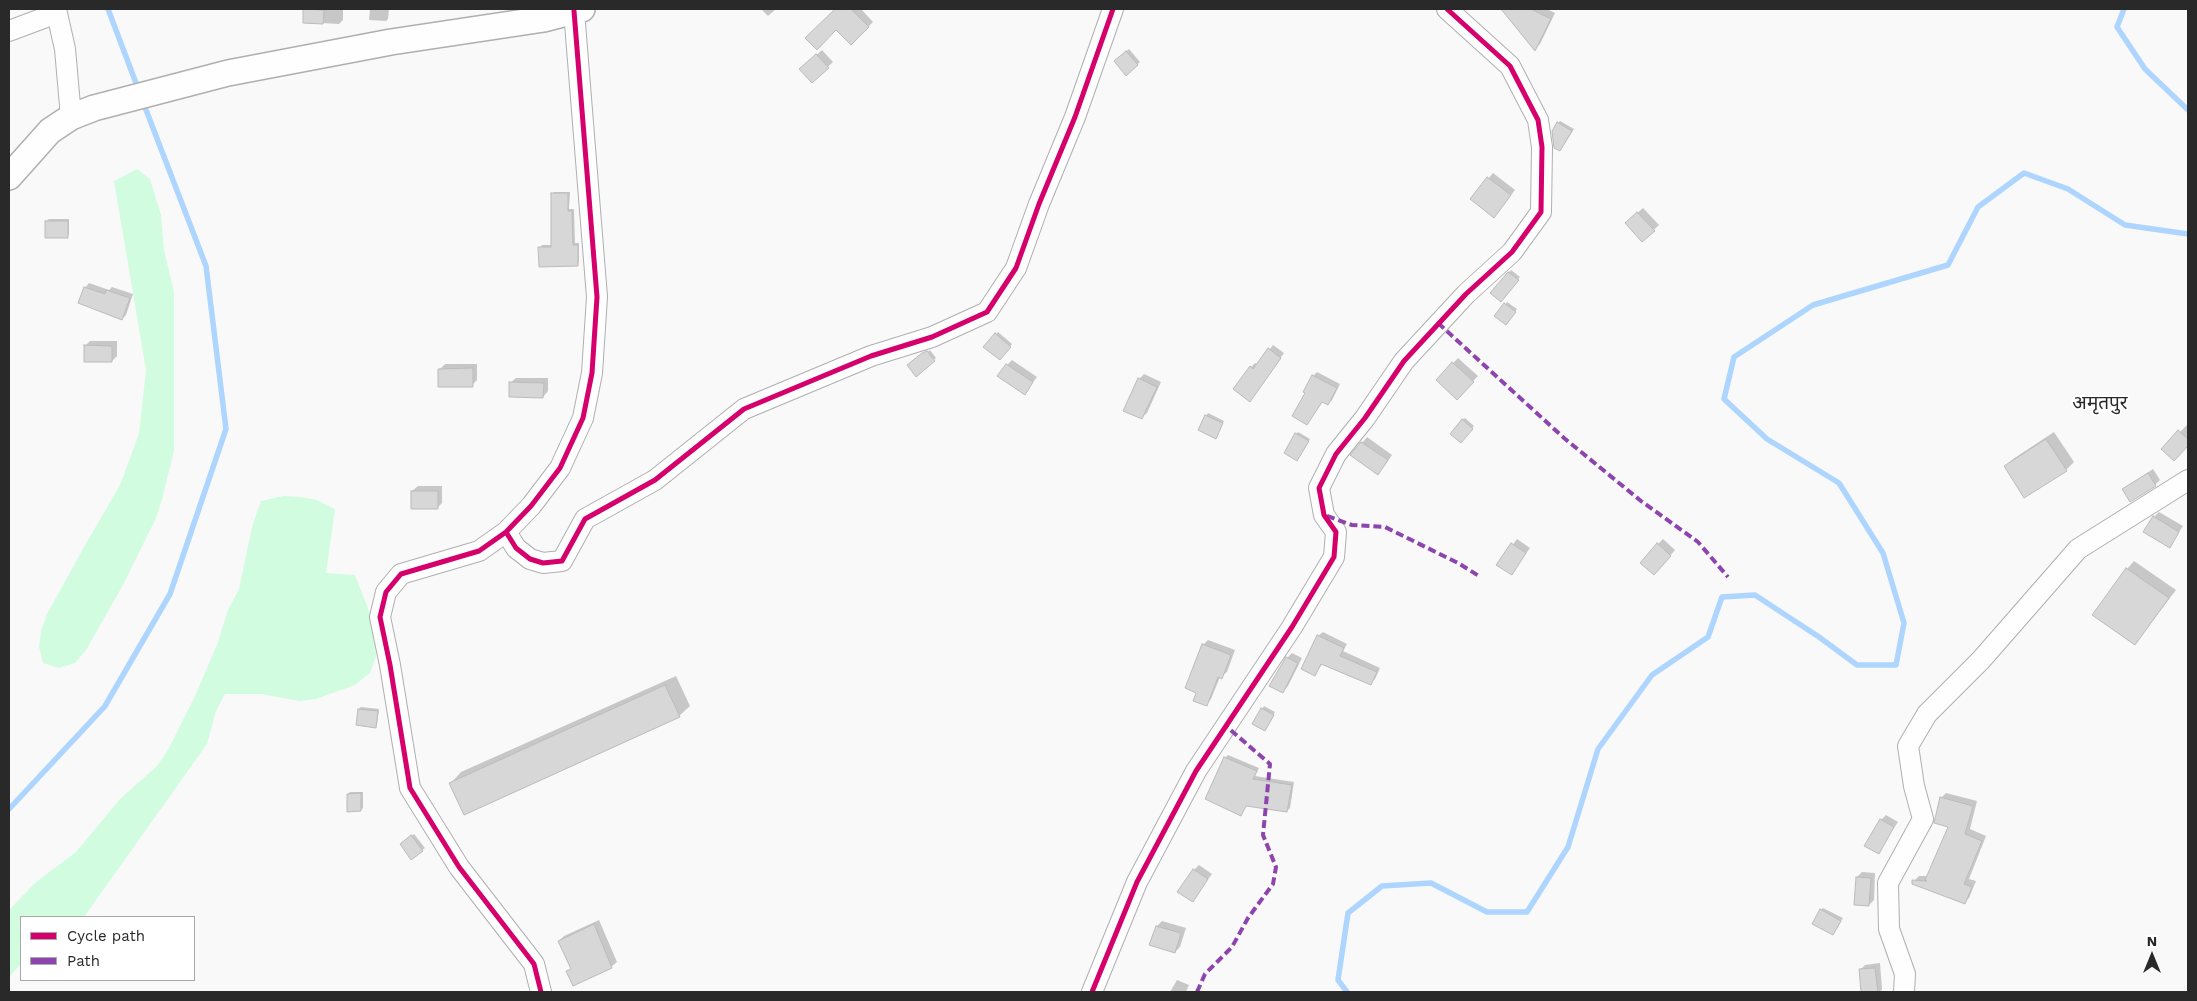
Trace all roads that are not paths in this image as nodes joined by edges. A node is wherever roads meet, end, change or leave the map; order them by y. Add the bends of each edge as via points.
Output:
1 (1095, 9) edge
2 (1113, 9) edge
3 (1447, 9) edge
4 (578, 10) edge
5 (56, 11) edge
6 (1106, 30) junction
7 (9, 31) edge
8 (83, 112) junction
9 (9, 176) edge
10 (2188, 480) edge
11 (506, 532) junction
12 (541, 992) edge
13 (1092, 992) edge
14 (1904, 992) edge

1 - 6 street
2 - 6 street
3 - 13 street via 1510,66 1538,120 1542,157 1540,212 1512,252 1466,294 1404,361 1366,418 1336,454 1319,488 1324,515 1336,532 1334,557 1292,627 1196,771 1138,882
4 - 8 main road via 228,73
4 - 11 street via 597,297 592,372 583,418 560,468
5 - 7 street
5 - 8 street
6 - 11 street via 1016,268 987,312 932,337 871,356 744,409 655,480 585,519 562,561 543,563 530,560 516,548
8 - 9 main road via 50,131
10 - 14 street via 2078,549 1981,660 1927,714 1908,746 1923,819 1888,883 1889,929 1905,974
11 - 12 street via 479,551 401,574 386,592 380,616 410,788 459,867 534,964

